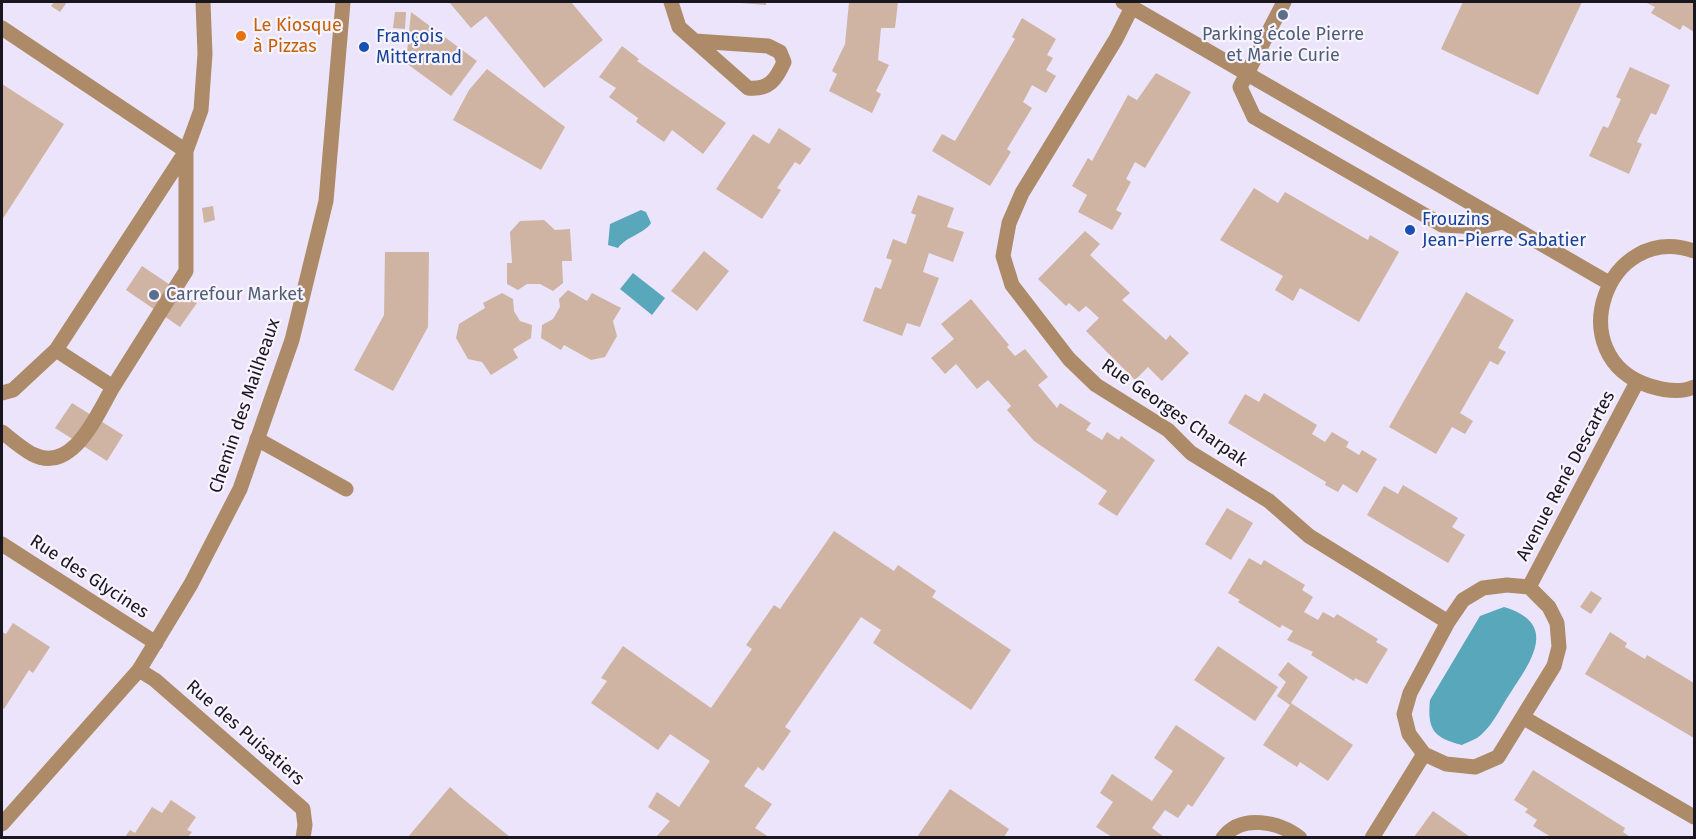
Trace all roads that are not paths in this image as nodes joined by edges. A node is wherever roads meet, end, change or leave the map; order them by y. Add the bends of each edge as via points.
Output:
1 (203, 2) edge
2 (343, 2) edge
3 (671, 2) edge
4 (1284, 2) edge
5 (1127, 4) edge
6 (2, 28) edge
7 (695, 41) junction
8 (1247, 72) junction
9 (186, 151) junction
10 (1503, 222) junction
11 (1695, 251) edge
12 (1609, 283) junction
13 (56, 350) junction
14 (1637, 382) junction
15 (114, 387) junction
16 (1695, 387) edge
17 (2, 393) edge
18 (2, 432) edge
19 (257, 439) junction
20 (346, 489) dead end
21 (2, 544) edge
22 (1529, 588) junction
23 (1448, 622) junction
24 (156, 643) junction
25 (139, 670) junction
26 (1524, 718) junction
27 (1425, 754) junction
28 (1695, 817) edge
29 (2, 824) edge
30 (303, 837) edge
31 (1223, 837) edge
32 (1300, 837) edge
33 (1372, 837) edge

1 - 9 street via 201,110
2 - 19 street, Chemin des Mailheaux via 326,201 292,340
3 - 7 street via 679,27
4 - 8 street
5 - 8 street
5 - 23 street, Rue Georges Charpak via 1116,39 1022,193 1009,223 1003,256 1011,285 1096,385 1168,430 1191,453 1269,501 1309,536
6 - 9 street
7 - 7 street via 748,88 759,89 776,81 784,62 780,52 768,45
8 - 10 street
8 - 10 street via 1240,87 1254,117 1442,225 1480,227
9 - 13 street
9 - 15 street via 186,271
10 - 12 street
11 - 12 street via 1664,247 1642,253 1623,265
12 - 14 street via 1602,300 1603,338 1610,356
13 - 15 street
13 - 17 street via 13,390
14 - 16 street via 1663,390
14 - 22 street, Avenue René Descartes
15 - 18 street via 75,449 58,458 34,455
19 - 20 street
19 - 24 street, Chemin des Mailheaux via 240,489
21 - 24 street, Rue des Glycines
22 - 23 street via 1482,588 1463,600
22 - 26 street via 1557,623 1559,647 1554,666
23 - 27 street via 1410,693 1404,714 1409,734
24 - 25 street, Chemin des Mailheaux
25 - 29 street, Chemin des Mailheaux
25 - 30 street, Rue des Puisatiers via 303,809
26 - 27 street via 1498,757 1475,767 1446,764
26 - 28 street
27 - 33 street
31 - 32 street via 1255,821 1286,826

